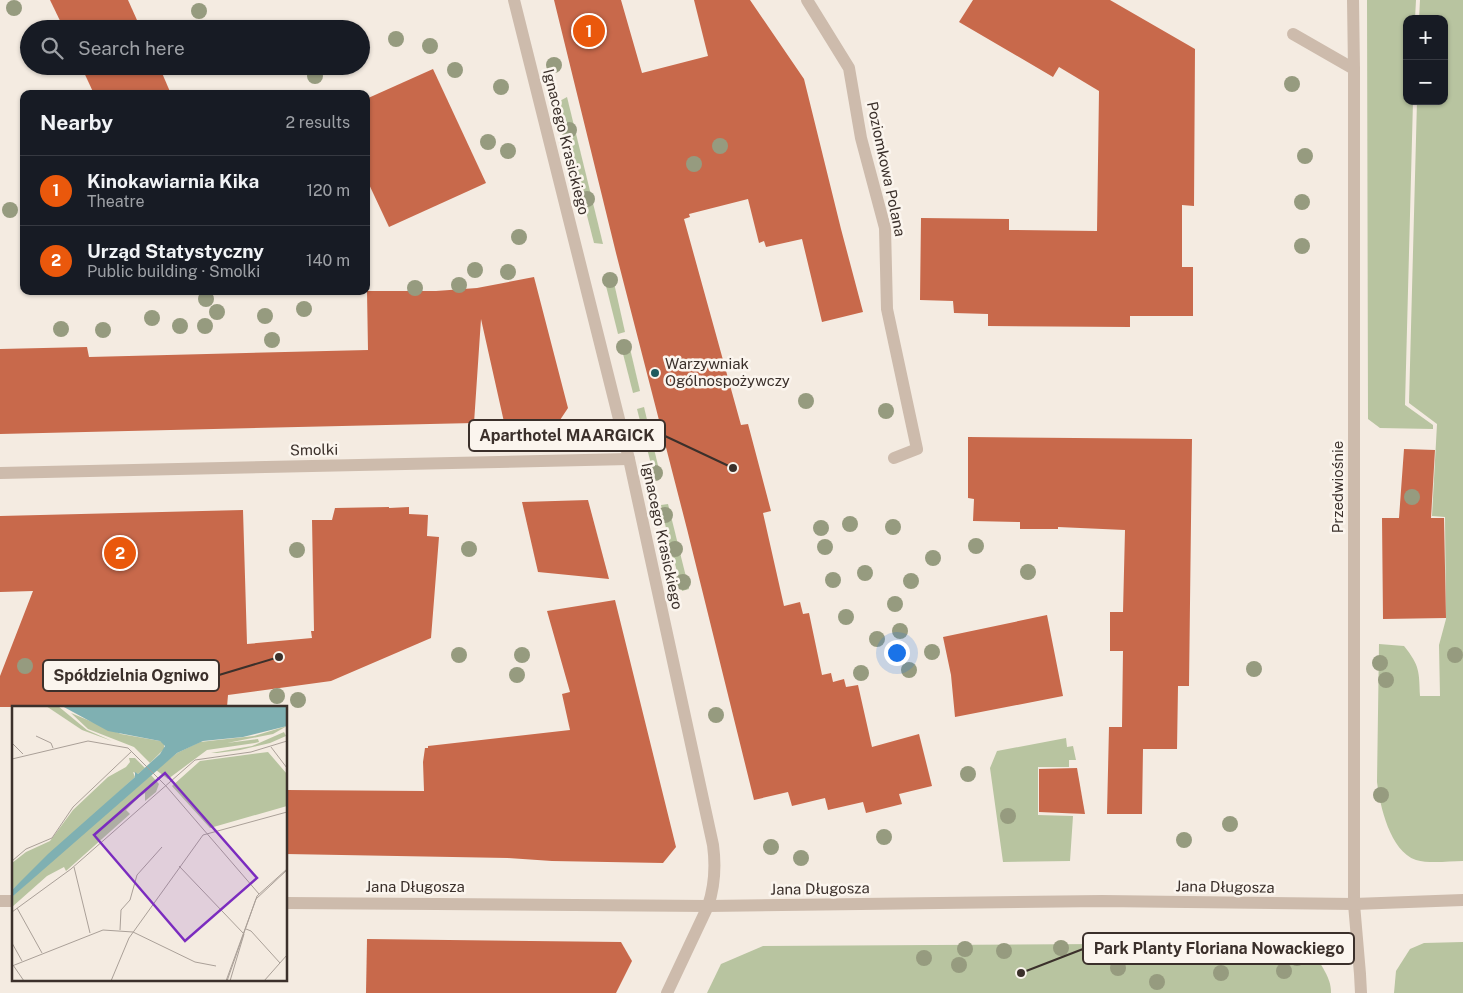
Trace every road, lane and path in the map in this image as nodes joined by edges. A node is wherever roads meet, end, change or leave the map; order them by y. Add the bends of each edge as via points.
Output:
1 (514, 0) edge
2 (807, 0) edge
3 (1352, 0) edge
4 (1294, 34) dead end
5 (1354, 69) junction
6 (894, 458) dead end
7 (629, 459) junction
8 (0, 473) edge
9 (1463, 900) edge
10 (288, 903) edge
11 (1354, 904) junction
12 (708, 906) junction
13 (667, 993) edge
14 (1360, 993) edge

1 - 7 street, Ignacego Krasickiego
2 - 6 street, Poziomkowa Polana via 849,68 862,138 885,228 887,310 917,449
3 - 5 street, Przedwiośnie
4 - 5 street
5 - 11 street, Przedwiośnie
7 - 8 street, Smolki
7 - 12 street, Ignacego Krasickiego via 714,845 715,878
9 - 11 street, Jana Długosza
10 - 12 street, Jana Długosza
11 - 12 street, Jana Długosza via 1102,901
11 - 14 street, Przedwiośnie
12 - 13 street, Ignacego Krasickiego

